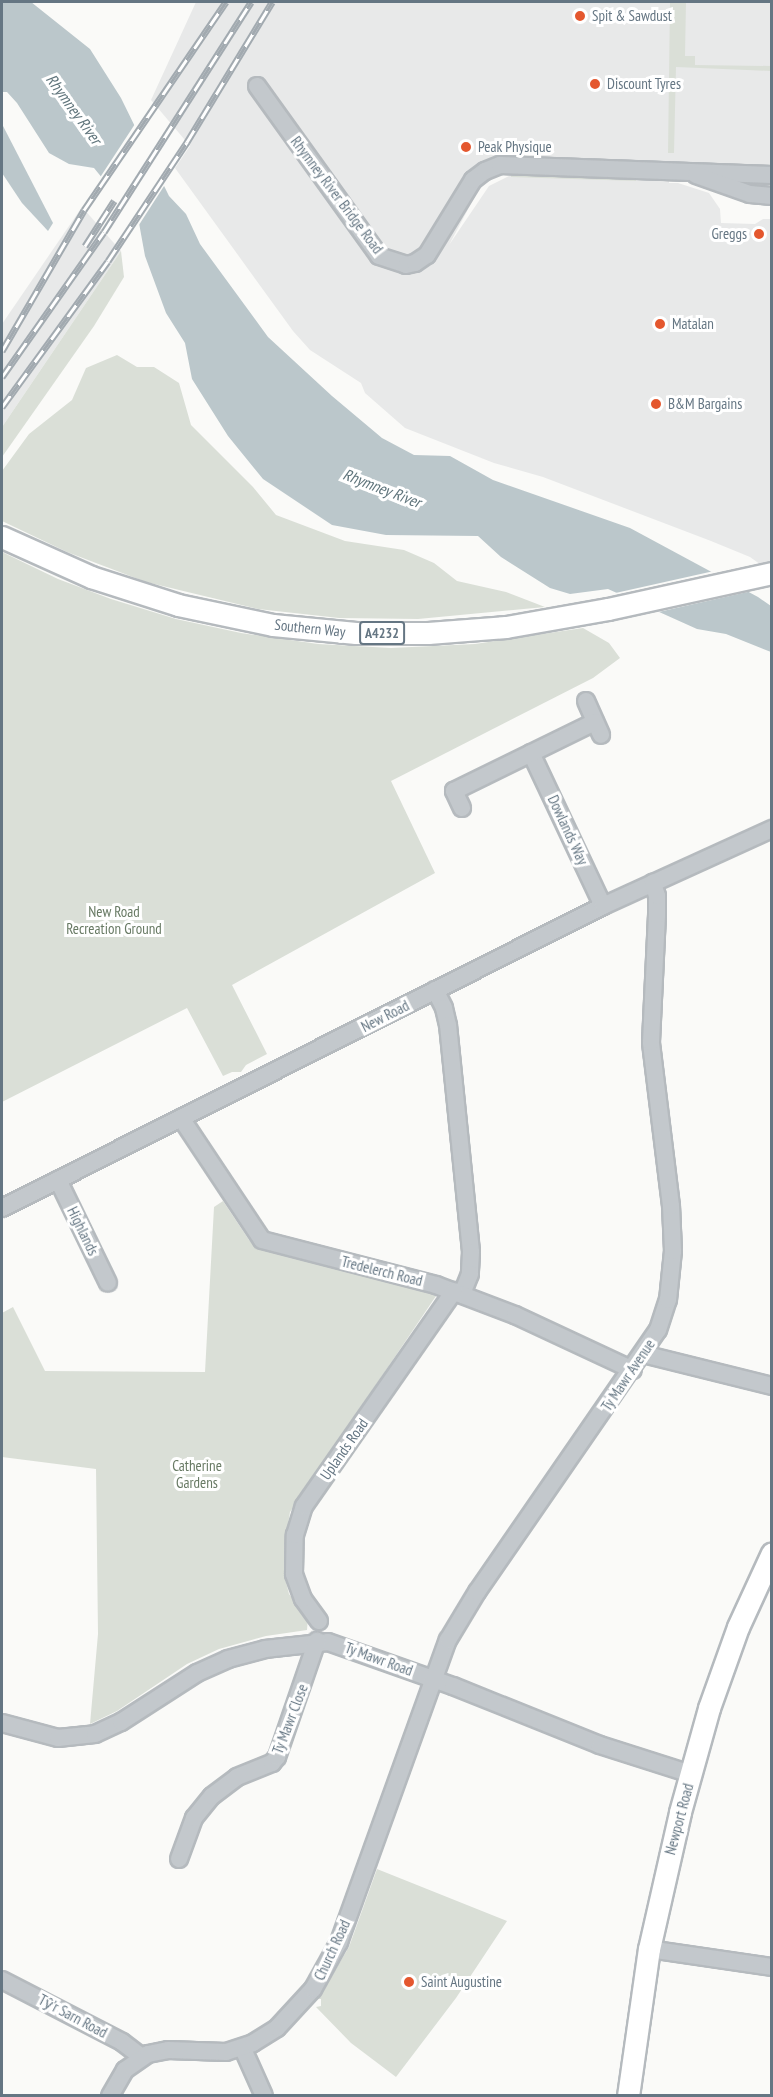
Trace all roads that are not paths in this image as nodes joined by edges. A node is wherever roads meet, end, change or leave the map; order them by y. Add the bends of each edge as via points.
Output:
1 (257, 86) dead end
2 (678, 170) junction
3 (771, 175) edge
4 (771, 196) edge
5 (2, 537) edge
6 (771, 573) edge
7 (586, 700) dead end
8 (531, 753) junction
9 (462, 808) dead end
10 (771, 829) edge
11 (653, 883) junction
12 (603, 906) junction
13 (435, 990) junction
14 (181, 1118) junction
15 (58, 1180) junction
16 (2, 1208) edge
17 (108, 1283) dead end
18 (458, 1292) junction
19 (644, 1354) junction
20 (633, 1370) junction
21 (771, 1386) edge
22 (771, 1553) edge
23 (319, 1621) dead end
24 (317, 1641) junction
25 (432, 1678) junction
26 (2, 1723) edge
27 (691, 1774) junction
28 (179, 1859) dead end
29 (649, 1949) junction
30 (771, 1967) edge
31 (2, 1980) edge
32 (243, 2049) junction
33 (142, 2057) junction
34 (110, 2096) edge
35 (264, 2096) edge
36 (628, 2096) edge

1 - 2 street, Rhymney River Bridge Road via 379,256 406,265 427,255 473,180 500,165
2 - 3 street, Rhymney River Bridge Road
2 - 4 street, Rhymney River Bridge Road via 750,194
5 - 6 main road, Southern Way / A4232 via 91,577 178,605 273,625 356,633 506,627
7 - 8 street via 598,729
8 - 9 street via 454,791
8 - 12 street, Dowlands Way
10 - 11 street, New Road
11 - 12 street, New Road
11 - 19 street, Ty Mawr Avenue via 657,915 651,1051 673,1251 669,1300
12 - 13 street, New Road
13 - 14 street, New Road
13 - 18 street, Uplands Road via 448,1025 471,1252 470,1274
14 - 15 street, New Road
14 - 18 street, Tredelerch Road via 262,1240
15 - 16 street, New Road
15 - 17 street, Highlands
18 - 20 street, Tredelerch Road
18 - 23 street, Uplands Road via 304,1506 295,1536 294,1574 303,1599
19 - 20 street, Ty Mawr Avenue
19 - 21 street
20 - 25 street, Ty Mawr Avenue via 477,1592
22 - 27 main road, Newport Road via 738,1627
24 - 25 street, Ty Mawr Road via 337,1643
24 - 26 street, Ty Mawr Road via 256,1651 209,1666 121,1722 95,1734 58,1738
24 - 28 street, Ty Mawr Close via 277,1757 272,1763 237,1777 212,1796 194,1818
25 - 27 street, Ty Mawr Road via 600,1746
25 - 32 street, Church Road via 330,1961 290,2016
27 - 29 main road, Newport Road
29 - 30 street
29 - 36 main road, Newport Road
31 - 33 street, Tŷ'r Sarn Road via 122,2042
32 - 33 street, Church Road via 214,2053 168,2050
32 - 35 street
33 - 34 street via 125,2070

